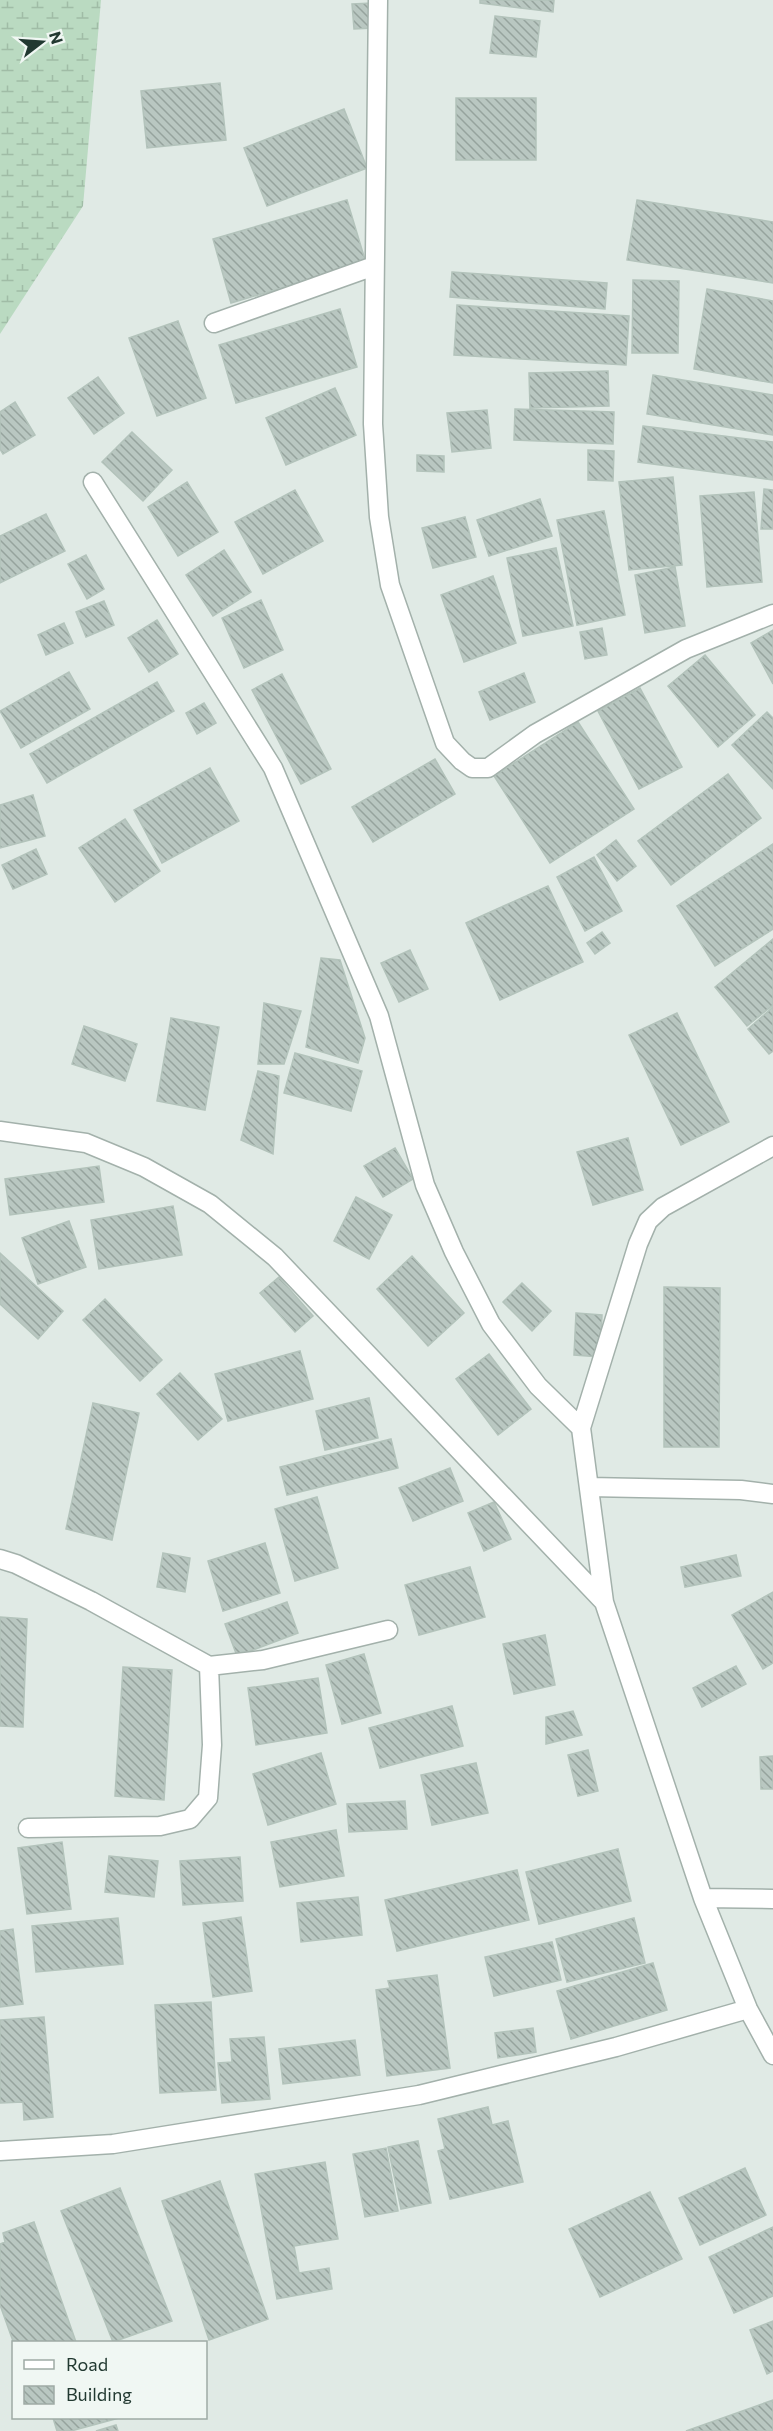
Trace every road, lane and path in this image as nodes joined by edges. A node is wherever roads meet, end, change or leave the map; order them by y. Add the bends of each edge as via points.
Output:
1 (378, 0) edge
2 (374, 266) junction
3 (214, 323) dead end
4 (93, 482) dead end
5 (773, 614) edge
6 (0, 1131) edge
7 (773, 1146) edge
8 (581, 1428) junction
9 (589, 1487) junction
10 (773, 1494) edge
11 (0, 1559) edge
12 (604, 1602) junction
13 (388, 1630) dead end
14 (209, 1666) junction
15 (28, 1828) dead end
16 (703, 1898) junction
17 (773, 1899) edge
18 (748, 2009) junction
19 (773, 2055) edge
20 (0, 2151) edge

1 - 2 street
2 - 3 street
2 - 5 street via 373,424 379,517 390,585 445,743 462,761 472,768 488,768 535,734 686,649
4 - 8 street via 273,768 379,1016 425,1185 491,1324 538,1386
6 - 12 street via 86,1143 144,1167 210,1204 275,1257
7 - 8 street via 663,1207 648,1221
8 - 9 street
9 - 10 street
9 - 12 street
11 - 14 street via 91,1601
12 - 16 street
13 - 14 street via 263,1660
14 - 15 street via 212,1715 208,1798 190,1819 159,1826
16 - 17 street
16 - 18 street
18 - 19 street
18 - 20 street via 419,2096 113,2144

